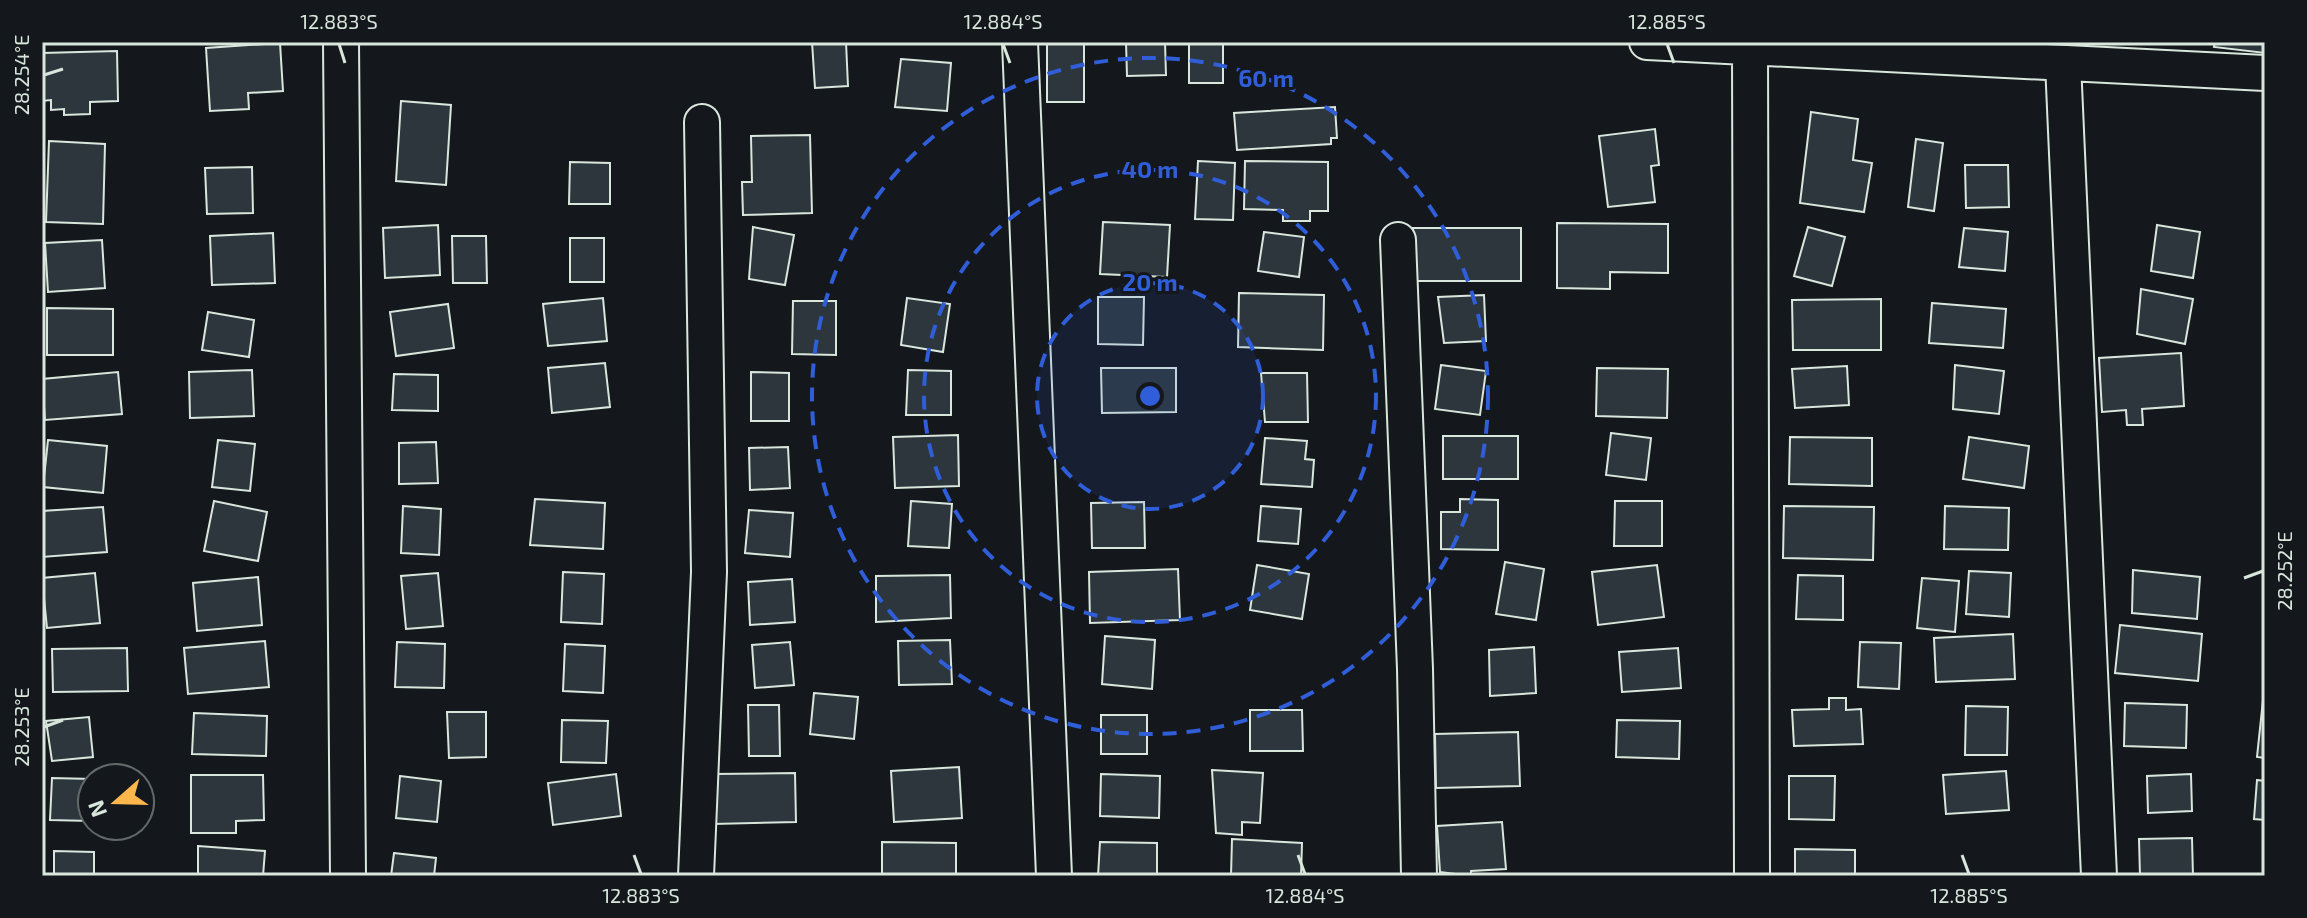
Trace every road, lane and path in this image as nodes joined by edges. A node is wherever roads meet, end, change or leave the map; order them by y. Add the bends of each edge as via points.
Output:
1 (341, 42) edge
2 (1020, 42) edge
3 (1647, 42) edge
4 (1806, 47) edge
5 (1750, 49) junction
6 (2156, 53) edge
7 (2063, 63) junction
8 (2265, 73) edge
9 (702, 122) dead end
10 (1398, 240) dead end
11 (348, 876) edge
12 (696, 876) edge
13 (1054, 876) edge
14 (1419, 876) edge
15 (1752, 876) edge
16 (2099, 876) edge

1 - 11 street
2 - 13 street
3 - 5 street
4 - 5 street
4 - 7 street
5 - 15 street
6 - 7 street
6 - 8 street
7 - 16 street
9 - 12 street via 709,572
10 - 14 street

